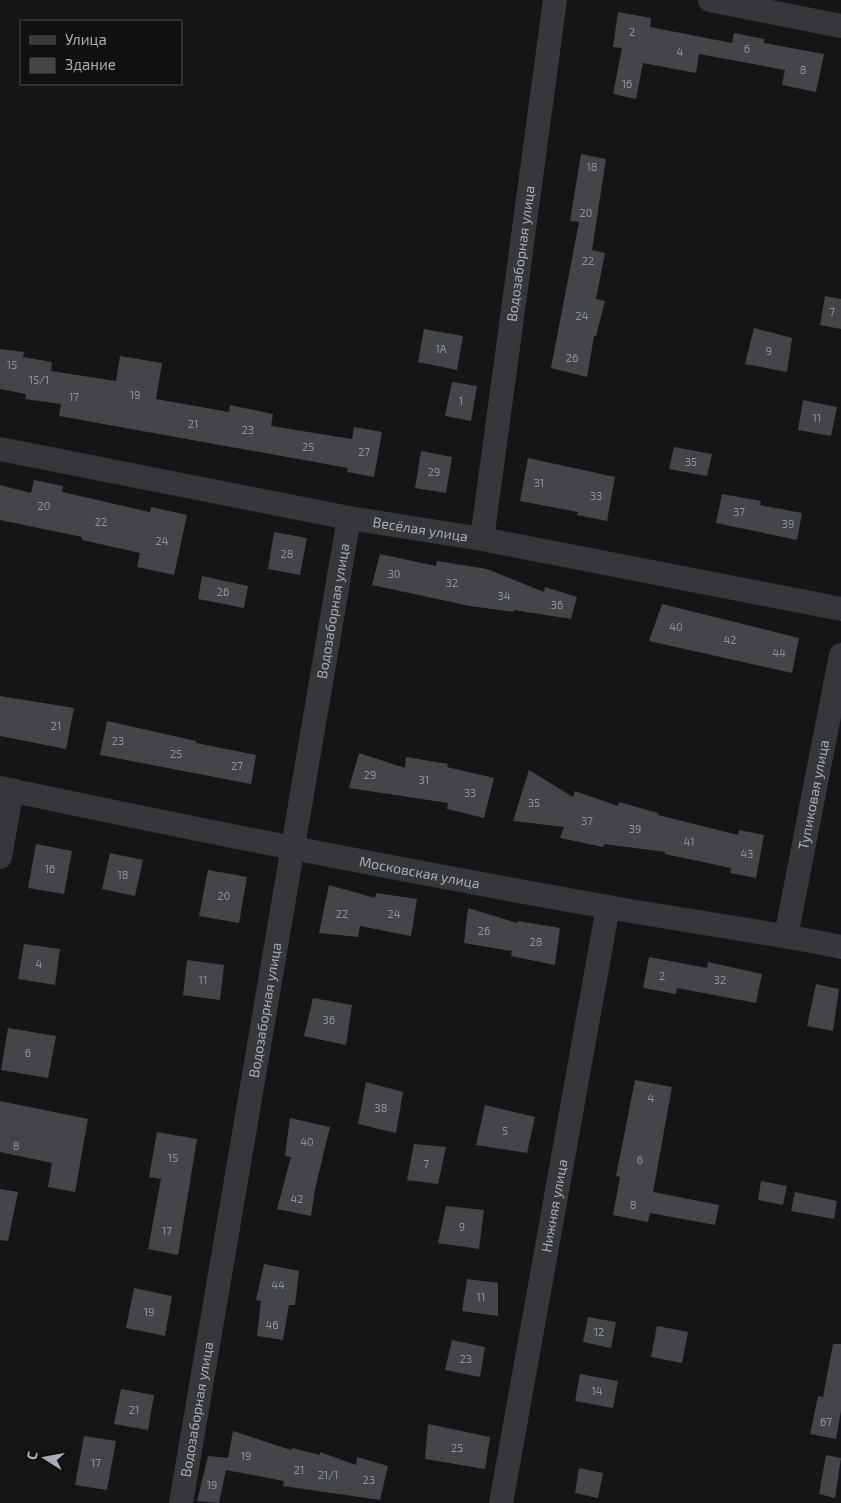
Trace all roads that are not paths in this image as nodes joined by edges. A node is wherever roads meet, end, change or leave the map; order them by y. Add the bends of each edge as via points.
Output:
1 (555, 0) edge
2 (710, 0) edge
3 (841, 26) edge
4 (0, 449) edge
5 (349, 518) junction
6 (482, 539) junction
7 (841, 609) edge
8 (841, 655) edge
9 (6, 789) edge
10 (292, 847) junction
11 (0, 857) edge
12 (608, 907) junction
13 (786, 936) junction
14 (841, 948) edge
15 (181, 1503) edge
16 (501, 1503) edge

1 - 6 street, Водозаборная улица
2 - 3 street
4 - 5 street, Весёлая улица
5 - 6 street, Весёлая улица
5 - 10 street, Водозаборная улица
6 - 7 street, Весёлая улица
8 - 13 street, Тупиковая улица
9 - 10 street, Московская улица
9 - 11 street
10 - 12 street, Московская улица
10 - 15 street, Водозаборная улица
12 - 13 street, Московская улица
12 - 16 street, Нижняя улица
13 - 14 street, Московская улица

